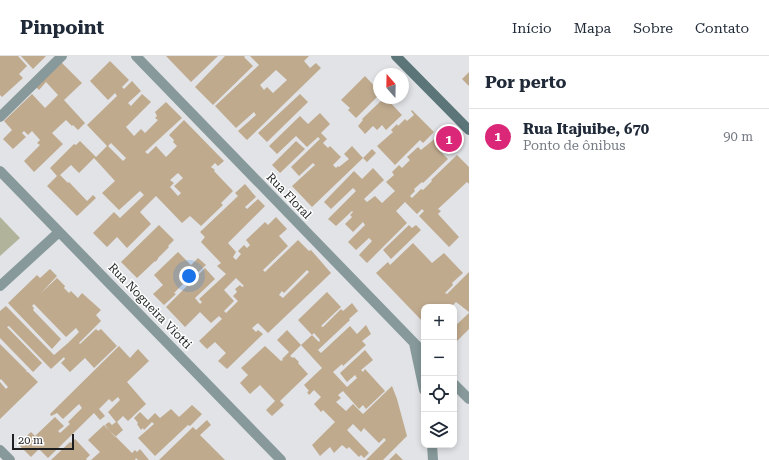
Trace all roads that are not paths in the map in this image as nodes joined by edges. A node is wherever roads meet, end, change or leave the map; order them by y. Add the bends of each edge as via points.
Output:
1 (62, 56) edge
2 (136, 56) edge
3 (396, 56) edge
4 (0, 117) edge
5 (469, 130) edge
6 (0, 171) edge
7 (59, 232) junction
8 (0, 286) edge
9 (414, 343) junction
10 (421, 350) edge
11 (421, 376) edge
12 (457, 387) edge
13 (469, 399) edge
14 (432, 448) edge
15 (0, 450) edge
16 (10, 460) edge
17 (281, 460) edge
18 (433, 460) edge

1 - 4 street
2 - 9 street, Rua Floral
3 - 5 main road
6 - 7 street, Rua Nogueira Viotti
7 - 8 street
7 - 17 street, Rua Nogueira Viotti
9 - 10 street, Rua Floral
9 - 11 street
12 - 13 street
14 - 18 street
15 - 16 street

